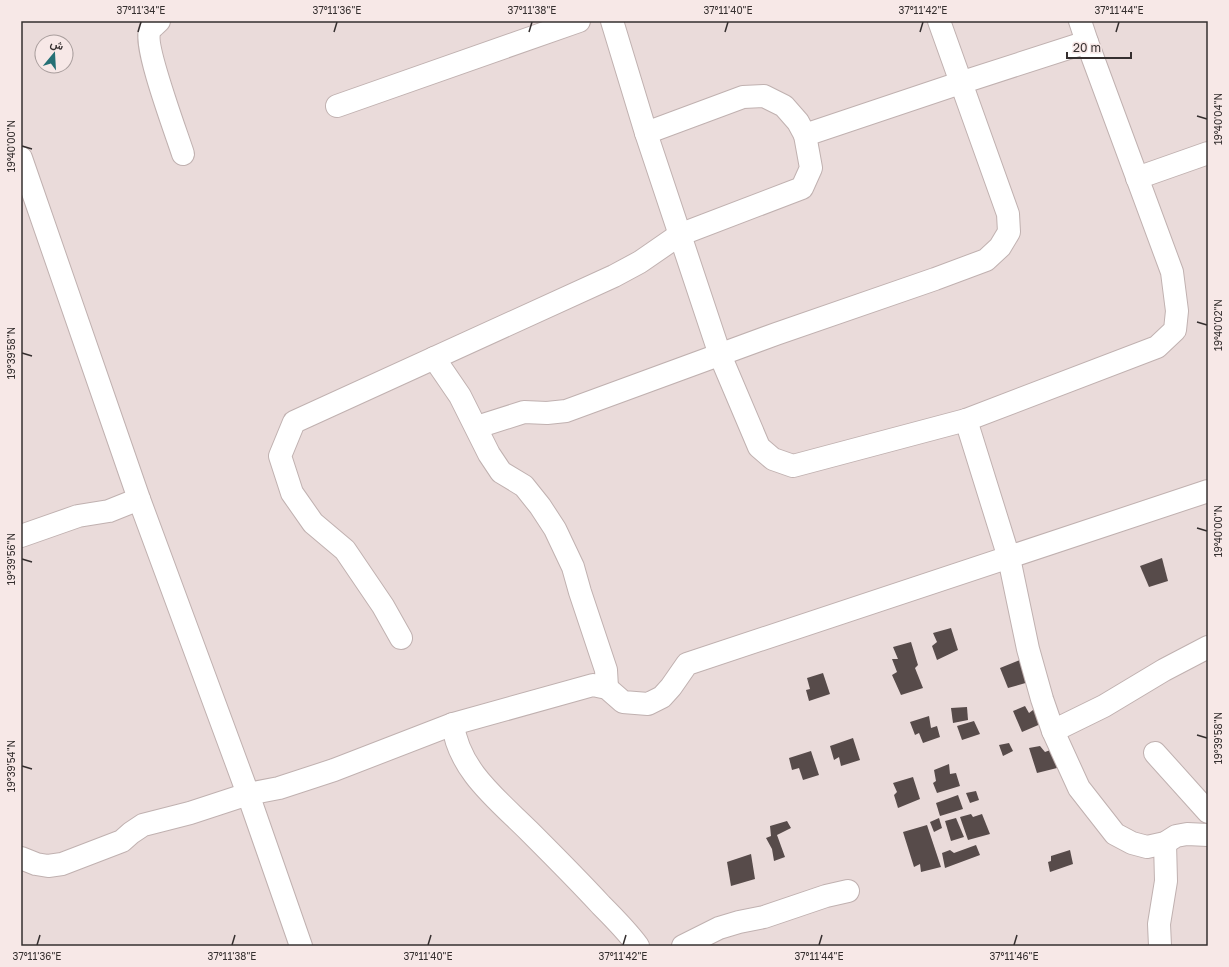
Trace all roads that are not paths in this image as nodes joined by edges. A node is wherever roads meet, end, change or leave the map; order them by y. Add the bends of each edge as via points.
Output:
1 (158, 21) edge
2 (579, 21) edge
3 (612, 21) edge
4 (939, 21) edge
5 (1080, 21) edge
6 (1087, 42) junction
7 (960, 83) junction
8 (337, 106) dead end
9 (646, 134) junction
10 (805, 135) junction
11 (1208, 153) edge
12 (183, 154) dead end
13 (21, 158) edge
14 (1137, 178) junction
15 (679, 235) junction
16 (720, 355) junction
17 (434, 358) junction
18 (966, 420) junction
19 (477, 427) junction
20 (1208, 491) edge
21 (139, 499) junction
22 (21, 536) edge
23 (1009, 558) junction
24 (401, 638) dead end
25 (1208, 648) edge
26 (607, 688) junction
27 (453, 724) junction
28 (1053, 731) junction
29 (1155, 753) dead end
30 (248, 794) junction
31 (1208, 812) edge
32 (1208, 835) edge
33 (1165, 843) junction
34 (21, 858) edge
35 (848, 891) dead end
36 (301, 946) edge
37 (638, 946) edge
38 (683, 946) edge
39 (1160, 946) edge

1 - 12 street via 150,31 150,44
2 - 8 street
3 - 9 street
4 - 7 street
5 - 6 street
6 - 7 street
6 - 14 street
7 - 10 street
7 - 16 street via 1008,214 1009,232 1000,247 986,260 942,277
9 - 10 street via 743,97 764,96 784,106
9 - 15 street
10 - 15 street via 811,168 802,188
11 - 14 street
13 - 21 street
14 - 18 street via 1172,272 1177,311 1175,330 1158,347
15 - 16 street
15 - 17 street via 640,262 614,276
16 - 18 street via 759,447 773,459 794,466
16 - 19 street via 566,411 547,414 524,412
17 - 19 street
17 - 24 street via 294,422 280,456 292,493 313,523 345,550
18 - 23 street
19 - 26 street via 489,454 501,472 524,486 555,529 573,567 606,670
20 - 23 street
21 - 22 street via 108,511 78,516
21 - 30 street
23 - 26 street via 687,664 662,698 648,704 623,702
23 - 28 street via 1028,648
25 - 28 street via 1164,670 1104,706
26 - 27 street via 593,686
27 - 30 street via 334,770 279,788
27 - 37 street via 454,737 460,751 482,786 590,893
28 - 33 street via 1079,788 1115,834 1147,847
29 - 31 street
30 - 34 street via 143,825 122,841 62,864 48,866
30 - 36 street
32 - 33 street via 1176,836
33 - 39 street via 1166,881 1159,924
35 - 38 street via 719,928

